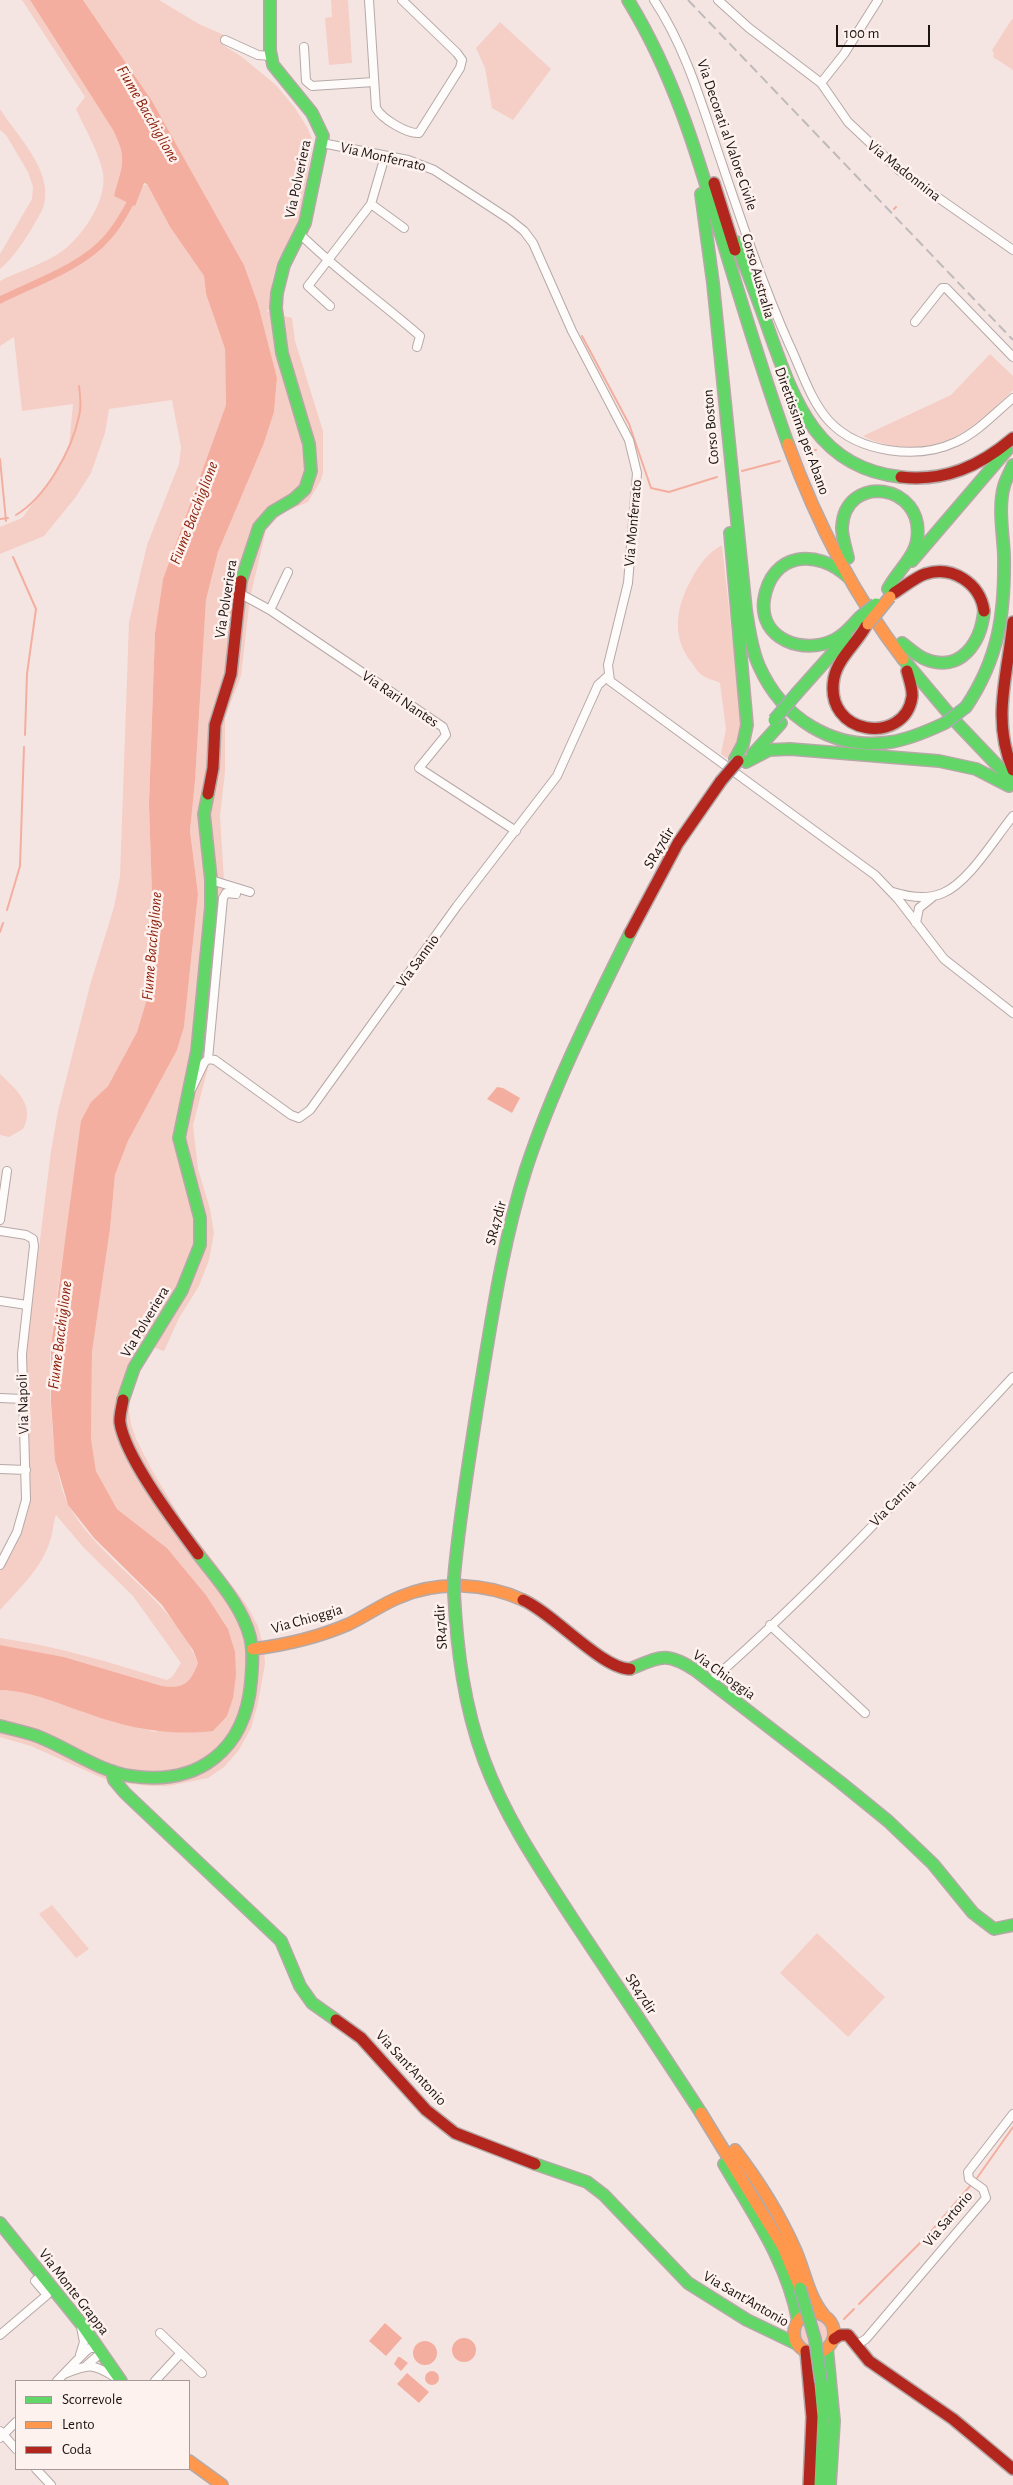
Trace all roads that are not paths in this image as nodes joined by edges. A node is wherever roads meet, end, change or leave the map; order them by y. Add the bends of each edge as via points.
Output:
1 (270, 0) edge
2 (369, 0) edge
3 (402, 0) edge
4 (628, 0) edge
5 (639, 0) edge
6 (654, 0) edge
7 (718, 0) edge
8 (878, 0) edge
9 (225, 40) dead end
10 (304, 47) dead end
11 (271, 56) junction
12 (374, 82) junction
13 (821, 83) junction
14 (691, 137) junction
15 (322, 143) junction
16 (385, 156) junction
17 (371, 204) junction
18 (724, 210) junction
19 (404, 228) dead end
20 (300, 234) junction
21 (1013, 250) edge
22 (327, 261) junction
23 (330, 306) dead end
24 (915, 322) dead end
25 (417, 347) dead end
26 (1013, 357) edge
27 (1013, 398) edge
28 (1013, 438) edge
29 (1013, 443) edge
30 (1013, 454) edge
31 (729, 463) junction
32 (1013, 466) edge
33 (1003, 536) junction
34 (849, 561) junction
35 (288, 572) dead end
36 (854, 583) junction
37 (239, 592) junction
38 (889, 593) junction
39 (270, 610) junction
40 (864, 621) junction
41 (899, 647) junction
42 (608, 676) junction
43 (741, 762) junction
44 (1013, 770) edge
45 (722, 781) junction
46 (1013, 782) edge
47 (1013, 790) edge
48 (1013, 816) edge
49 (693, 821) junction
50 (516, 831) junction
51 (211, 880) junction
52 (250, 892) dead end
53 (891, 892) junction
54 (236, 894) dead end
55 (934, 896) junction
56 (910, 897) junction
57 (904, 907) junction
58 (919, 908) junction
59 (916, 923) junction
60 (1013, 1013) edge
61 (208, 1059) junction
62 (188, 1092) junction
63 (8, 1171) dead end
64 (0, 1220) edge
65 (0, 1231) edge
66 (0, 1301) edge
67 (27, 1305) junction
68 (1013, 1377) edge
69 (0, 1398) edge
70 (23, 1399) junction
71 (0, 1469) edge
72 (26, 1470) junction
73 (0, 1565) edge
74 (770, 1625) junction
75 (253, 1649) junction
76 (711, 1681) junction
77 (865, 1713) dead end
78 (0, 1726) edge
79 (112, 1772) junction
80 (1013, 1925) edge
81 (680, 2082) junction
82 (1013, 2114) edge
83 (0, 2223) edge
84 (43, 2274) junction
85 (78, 2318) junction
86 (828, 2318) junction
87 (797, 2323) junction
88 (160, 2333) dead end
89 (776, 2334) junction
90 (0, 2335) edge
91 (861, 2343) junction
92 (830, 2344) junction
93 (802, 2347) junction
94 (100, 2350) junction
95 (181, 2353) junction
96 (79, 2357) junction
97 (87, 2365) junction
98 (202, 2373) dead end
99 (64, 2374) junction
100 (58, 2380) edge
101 (120, 2380) edge
102 (156, 2380) edge
103 (15, 2423) edge
104 (1, 2435) edge
105 (15, 2447) edge
106 (190, 2462) edge
107 (1013, 2469) edge
108 (37, 2470) edge
109 (51, 2485) edge
110 (222, 2485) edge
111 (809, 2485) edge
112 (819, 2485) edge
113 (830, 2485) edge

1 - 11 main road, Via Polveriera
2 - 12 street
3 - 12 street via 457,53 462,60 460,68 419,133 412,134 379,114
4 - 14 main road via 666,69
5 - 18 main road, Corso Australia via 673,67
6 - 27 street, Via Decorati al Valore Civile via 692,73 779,322 811,392 829,421 848,435 874,446 893,450 927,450 956,442 970,434
7 - 13 street, Via Madonnina
8 - 13 street via 844,54
9 - 11 street via 258,55
10 - 12 street via 306,81 312,86
11 - 15 main road, Via Polveriera via 279,73 317,120
13 - 21 street, Via Madonnina via 848,122 900,171
14 - 31 main road, Corso Boston via 708,246
14 - 36 main road, Direttissima per Abano via 789,448 816,513
15 - 16 street, Via Monferrato
15 - 20 main road, Via Polveriera
16 - 17 street
16 - 42 street, Via Monferrato via 434,170 524,232 533,244 572,331 629,440 637,473 628,583
17 - 19 street
17 - 22 street
18 - 28 main road via 789,386 810,426 838,452 872,471 902,478 927,479 968,468
18 - 34 main road, Corso Australia via 769,366 798,451
20 - 22 street, Via Polveriera
20 - 37 main road, Via Polveriera via 284,265 276,308 282,352 309,444 311,471 305,489 272,512 259,527
22 - 23 street via 308,286
22 - 25 street, Via Polveriera via 420,336
24 - 26 street via 942,288 946,288
29 - 38 main road, SR47dir
30 - 38 main road, SR47dir
31 - 33 main road, Corso Boston, bridge via 758,665 788,710 812,728 828,735 871,745 895,744 945,723 966,707 991,672 1003,634
31 - 43 main road via 731,558 747,725
32 - 33 main road, Corso Boston via 1004,486
33 - 44 main road via 1009,555 1012,622 1000,732
34 - 38 main road via 841,538 842,516 849,504 858,495 869,491 892,492 904,499 914,509 918,521 917,540
34 - 41 main road, Direttissima per Abano
35 - 39 street
36 - 40 main road via 827,562 802,558 793,560 783,566 769,583 764,611 775,634 788,644 806,648 817,648 837,639
36 - 41 main road, Direttissima per Abano
37 - 39 street, Via Rari Nantes
37 - 51 main road, Via Polveriera via 231,674 215,725 213,768 204,814
38 - 40 main road, SR47dir, bridge
38 - 40 main road, SR47dir, bridge
38 - 41 main road via 928,573 949,572 974,586 983,597 986,610 979,643 961,658 946,663 930,662
39 - 50 street, Via Rari Nantes via 443,727 446,735 419,768
40 - 41 main road via 862,635 840,663 832,690 839,712 856,726 880,730 899,722 907,713 912,688
40 - 43 main road, SR47dir
41 - 46 main road, Direttissima per Abano via 943,707
42 - 50 street, Via Sannio via 598,685 558,776
42 - 53 street via 615,686 860,864
43 - 45 main road, SR47dir / SR47dir
43 - 47 main road via 769,750 790,749 924,760 977,770 995,777
45 - 49 main road, SR47dir / SR47dir
45 - 49 main road, SR47dir / SR47dir
48 - 55 street via 954,888
49 - 81 main road, SR47dir / SR47dir, bridge via 644,905 588,1019 547,1112 527,1168 493,1306 460,1514 454,1578 456,1639 465,1700 496,1789 519,1835
50 - 61 street, Via Sannio via 457,906 310,1110 302,1116 291,1115 220,1062
51 - 52 street
51 - 62 main road, Via Polveriera via 201,1025
53 - 56 street
53 - 57 street
54 - 61 street via 226,894 223,898
55 - 56 street
55 - 58 street
56 - 57 street
57 - 58 street
57 - 59 street
58 - 59 street
59 - 60 street via 951,965
61 - 62 street
62 - 75 main road, Via Polveriera via 179,1138 198,1206 201,1232 196,1257 182,1290 134,1368 124,1392 120,1422 128,1446 144,1474 243,1619
63 - 64 street
65 - 67 street, Via Napoli via 33,1238
66 - 67 street
67 - 70 street, Via Napoli via 22,1354
68 - 74 street, Via Carnia via 878,1519
69 - 70 street
70 - 72 street, Via Napoli
71 - 72 street
72 - 73 street, Via Napoli via 23,1515
74 - 76 street, Via Carnia
74 - 77 street
75 - 76 main road, Via Chioggia via 342,1627 408,1593 428,1588 477,1588 508,1594 530,1604 569,1629 615,1666 628,1670 665,1656 675,1658
75 - 79 main road, Via Polveriera via 249,1702 243,1722 219,1755 200,1768 182,1774 152,1777
76 - 80 main road, Via Chioggia via 904,1836 985,1924 1001,1930
78 - 79 main road via 36,1736
79 - 89 main road, Via Sant'Antonio via 114,1780 125,1793 281,1941 300,1986 312,2003 361,2038 426,2110 464,2136 587,2182 604,2195 688,2283
81 - 86 main road via 765,2192 796,2250 818,2309
81 - 87 main road via 774,2252 792,2293
81 - 112 main road, SR47dir / SR47dir, bridge via 773,2227 800,2288 815,2339 821,2382 823,2433
82 - 91 street, Via Sartorio via 968,2172 969,2179 983,2189 986,2198
83 - 84 main road, Via Monte Grappa
84 - 85 main road, Via Monte Grappa
84 - 90 street via 35,2281 47,2295
85 - 94 main road, Via Monte Grappa
85 - 96 street via 84,2342
86 - 87 main road, Via Sant'Antonio via 813,2312
86 - 91 main road via 857,2334
86 - 92 main road via 834,2330
87 - 89 main road
87 - 93 main road, Via Sant'Antonio via 794,2334
88 - 95 street
89 - 93 main road, Via Sant'Antonio
91 - 92 main road via 840,2335
91 - 107 main road via 878,2367 953,2419
92 - 93 main road via 817,2353
92 - 113 main road via 834,2421
93 - 111 main road via 812,2417
94 - 96 street via 90,2348
94 - 97 street
94 - 101 main road, Via Monte Grappa
95 - 98 street
95 - 102 street
96 - 99 street
97 - 99 street
97 - 101 street via 103,2369
99 - 100 street
103 - 104 street
104 - 105 street
106 - 110 main road
108 - 109 street

